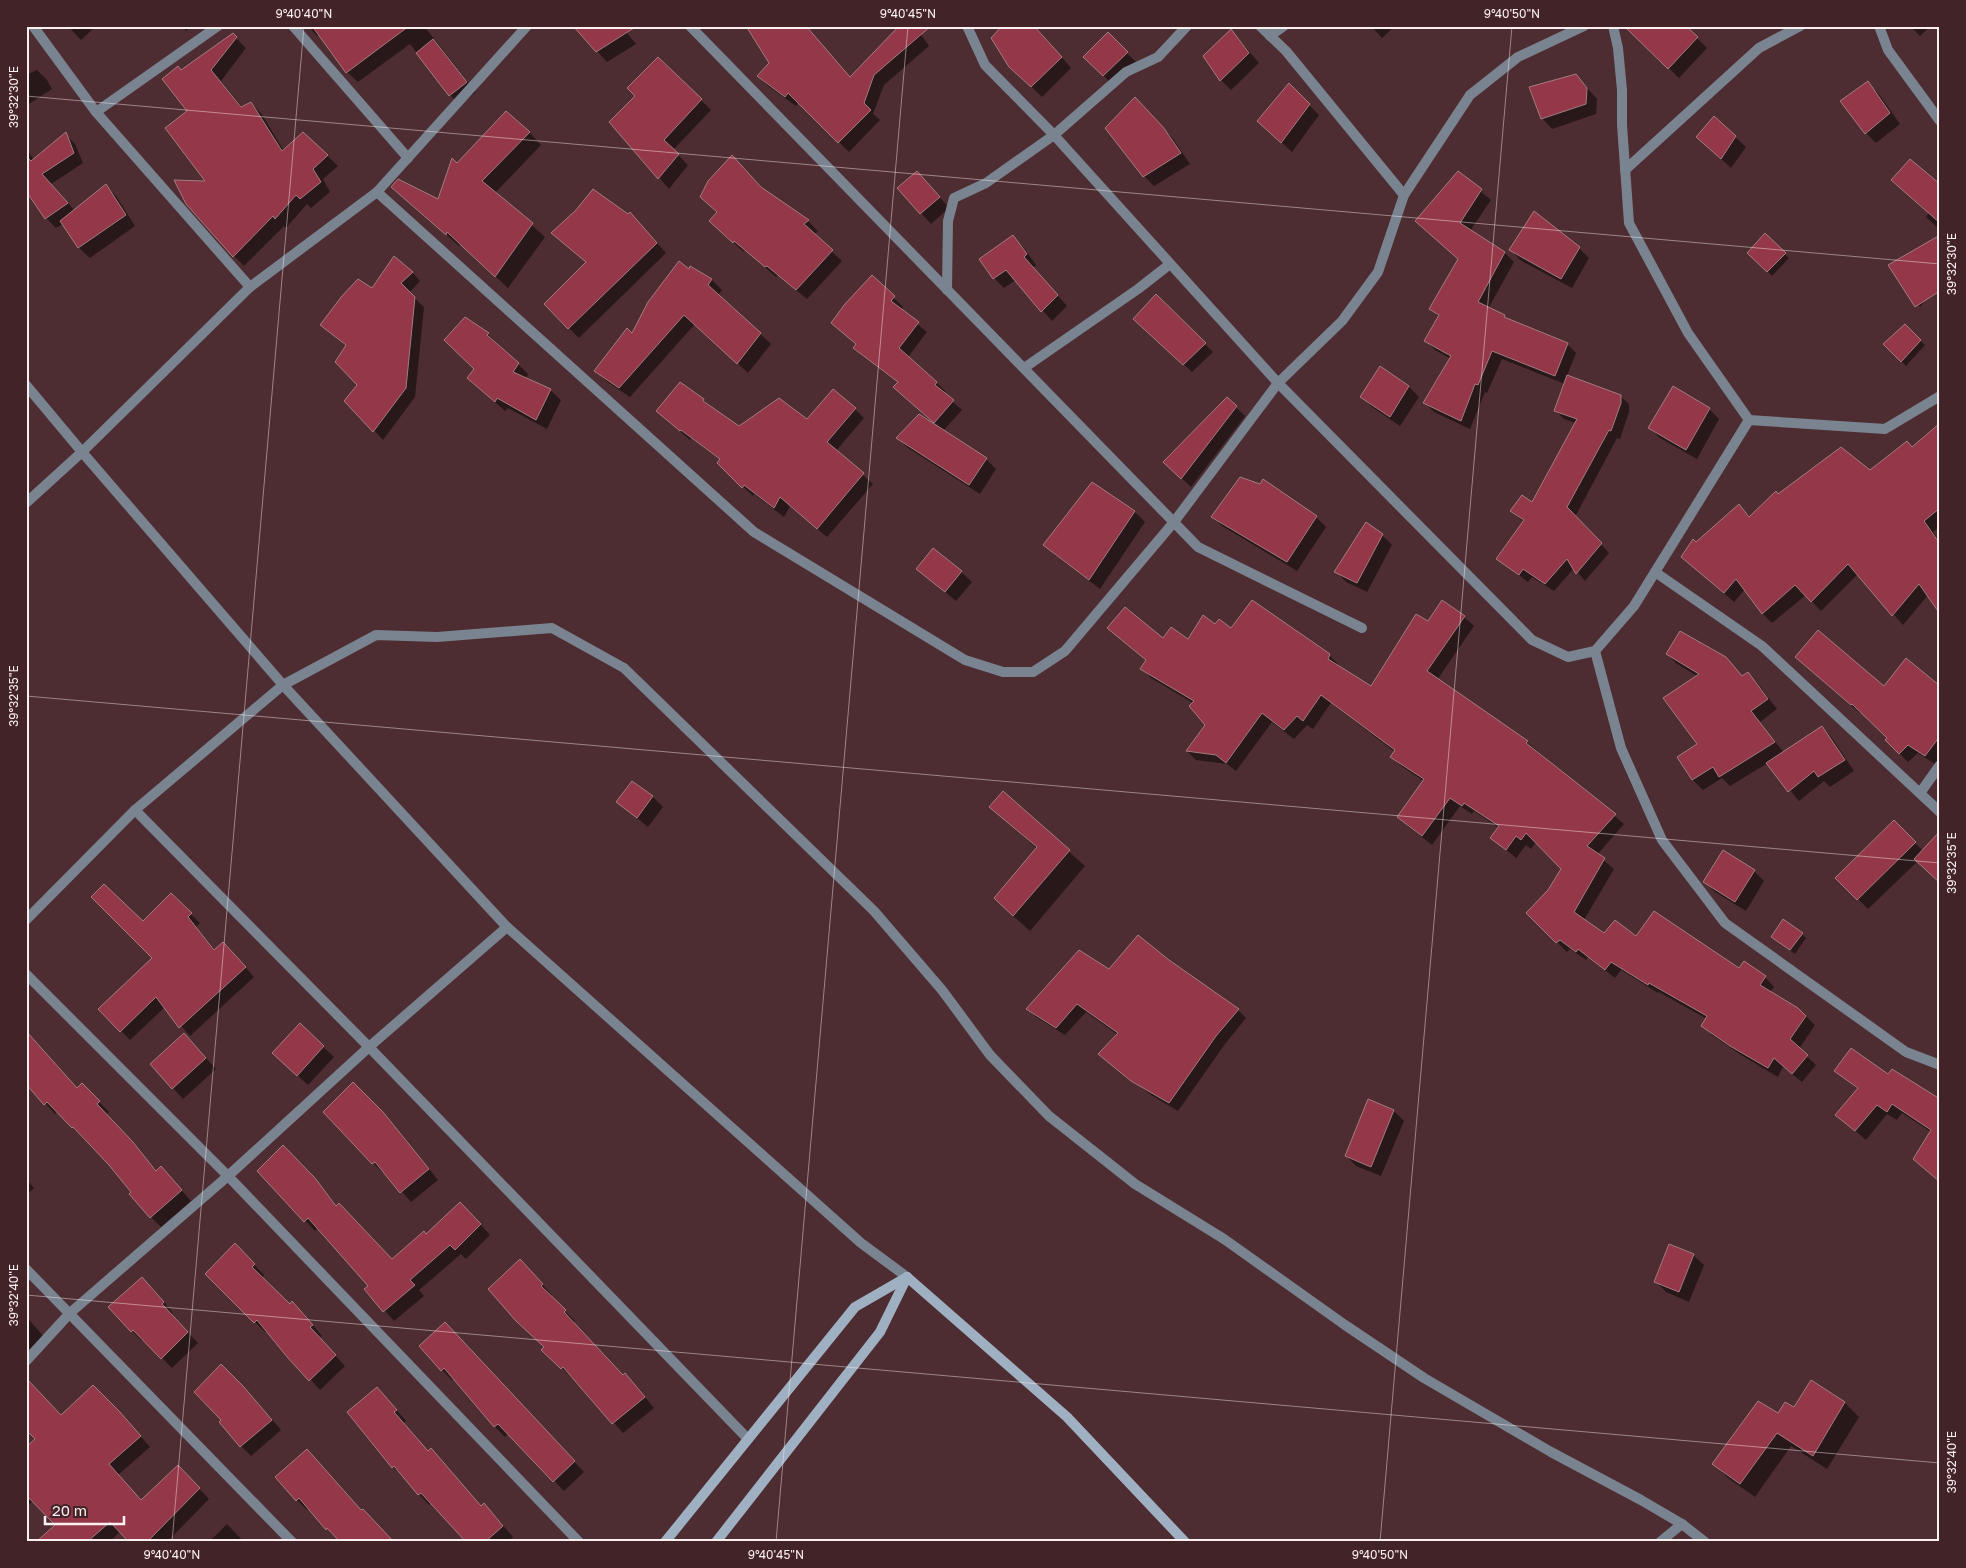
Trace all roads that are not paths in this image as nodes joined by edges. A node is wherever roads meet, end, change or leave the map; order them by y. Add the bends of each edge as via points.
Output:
1 (33, 26) edge
2 (218, 26) edge
3 (293, 26) edge
4 (527, 26) edge
5 (690, 26) edge
6 (967, 26) edge
7 (1187, 26) edge
8 (1260, 26) edge
9 (1284, 26) edge
10 (1584, 26) edge
11 (1613, 26) edge
12 (1800, 26) edge
13 (1879, 26) edge
14 (1270, 36) junction
15 (96, 112) junction
16 (1940, 121) edge
17 (1054, 135) junction
18 (408, 158) junction
19 (1625, 170) junction
20 (377, 192) junction
21 (1404, 195) junction
22 (1170, 264) junction
23 (250, 288) junction
24 (947, 290) junction
25 (1024, 368) junction
26 (1278, 383) junction
27 (26, 385) edge
28 (1940, 396) edge
29 (1749, 420) junction
30 (82, 452) junction
31 (26, 503) edge
32 (1174, 522) junction
33 (1654, 572) junction
34 (1362, 628) dead end
35 (1596, 651) junction
36 (283, 685) junction
37 (1940, 765) edge
38 (1920, 793) junction
39 (135, 810) junction
40 (1940, 812) edge
41 (26, 920) edge
42 (507, 927) junction
43 (26, 974) edge
44 (369, 1047) junction
45 (1940, 1066) edge
46 (228, 1176) junction
47 (26, 1269) edge
48 (907, 1277) junction
49 (70, 1313) junction
50 (26, 1361) edge
51 (748, 1439) junction
52 (1682, 1524) junction
53 (292, 1542) edge
54 (579, 1542) edge
55 (665, 1542) edge
56 (716, 1542) edge
57 (1185, 1542) edge
58 (1660, 1542) edge
59 (1706, 1542) edge

1 - 15 street
2 - 15 street
3 - 18 street
4 - 18 street
5 - 24 street
6 - 17 street via 985,65
7 - 17 street via 1158,57 1126,72
8 - 14 street
9 - 14 street
10 - 21 street via 1518,57 1470,95
11 - 19 street via 1622,90
12 - 19 street via 1759,48
13 - 16 street via 1888,50
14 - 21 street via 1286,51
15 - 23 street
17 - 22 street
17 - 24 street via 986,183 954,198 948,221
18 - 20 street
19 - 29 street via 1629,223 1688,333
20 - 23 street
20 - 32 street via 754,532 965,660 1002,672 1032,672 1065,651
21 - 26 street via 1378,272 1342,321
22 - 25 street
22 - 26 street
23 - 30 street
24 - 25 street
25 - 32 street
26 - 32 street
26 - 35 street via 1532,640 1568,658
27 - 30 street
28 - 29 street via 1885,429
29 - 33 street
30 - 31 street
30 - 36 street
32 - 34 street via 1198,546
33 - 35 street via 1634,606
33 - 38 street via 1762,646
35 - 45 street via 1621,748 1662,840 1725,923 1906,1052
36 - 39 street
36 - 42 street
36 - 52 street via 376,635 437,637 552,628 624,668 874,911 942,990 990,1055 1049,1116 1135,1184 1224,1239 1424,1378
37 - 38 street
38 - 40 street
39 - 41 street
39 - 44 street
42 - 44 street
42 - 48 street via 861,1243
43 - 46 street
44 - 46 street
44 - 51 street
46 - 49 street
46 - 54 street
47 - 49 street
48 - 51 main road via 855,1307
48 - 56 main road via 880,1332
48 - 57 main road via 1067,1417
49 - 50 street
49 - 53 street
51 - 55 main road
52 - 58 street
52 - 59 street

